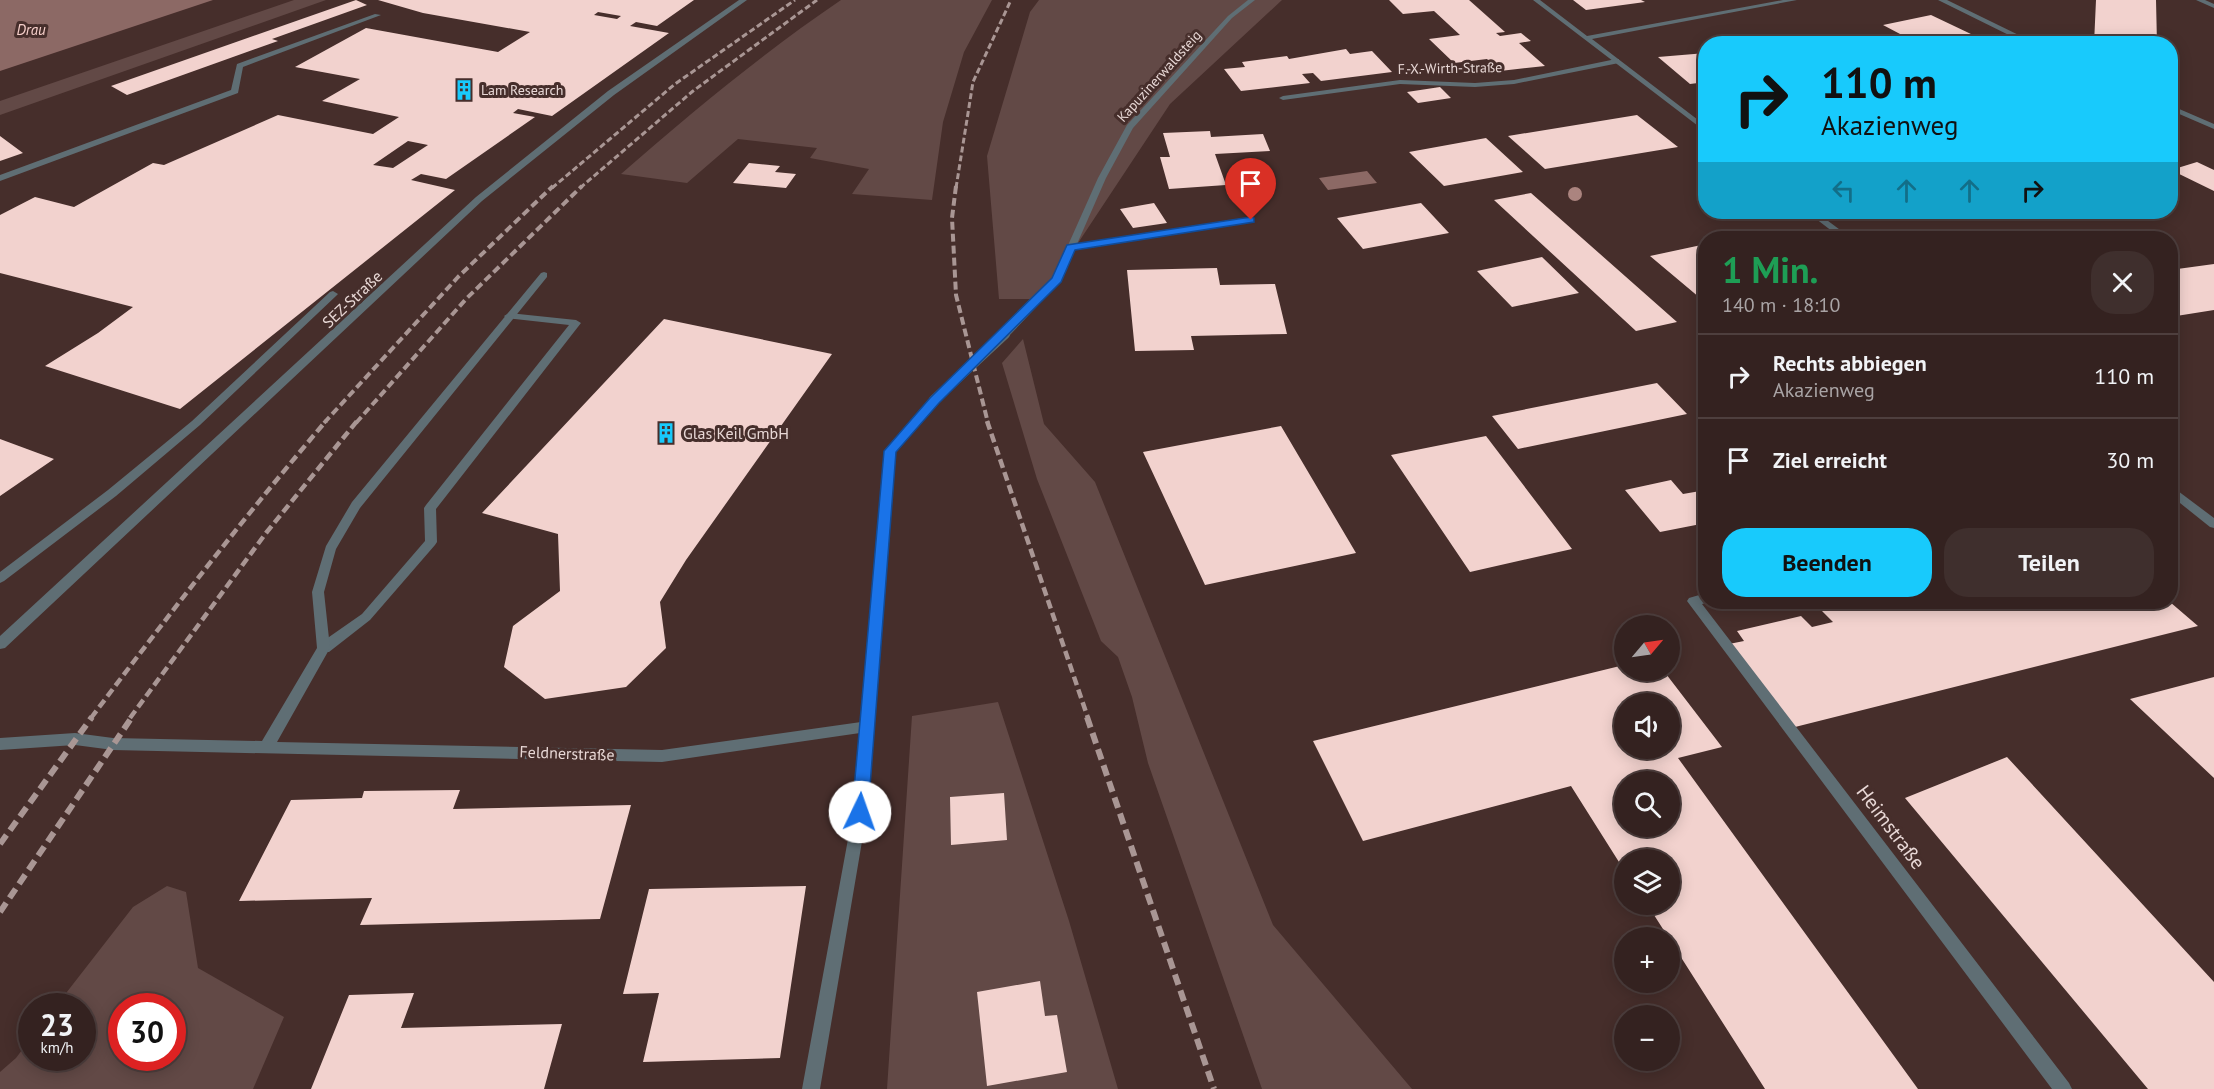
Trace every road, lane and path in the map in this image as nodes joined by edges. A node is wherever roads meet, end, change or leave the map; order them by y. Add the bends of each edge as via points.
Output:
1 (744, 0) edge
2 (1252, 0) edge
3 (1536, 0) edge
4 (1794, 0) edge
5 (1941, 0) edge
6 (2199, 0) edge
7 (2214, 6) edge
8 (377, 15) dead end
9 (2017, 36) edge
10 (1587, 39) junction
11 (1616, 61) junction
12 (1283, 98) dead end
13 (2178, 111) edge
14 (1698, 124) edge
15 (2214, 127) edge
16 (0, 178) edge
17 (1820, 219) edge
18 (1251, 220) dead end
19 (1837, 231) edge
20 (1071, 248) junction
21 (544, 275) dead end
22 (333, 294) dead end
23 (509, 316) junction
24 (2178, 496) edge
25 (2214, 524) edge
26 (0, 578) edge
27 (1699, 609) edge
28 (0, 644) edge
29 (324, 648) junction
30 (865, 727) junction
31 (0, 744) edge
32 (267, 746) junction
33 (811, 1089) edge
34 (2063, 1089) edge

1 - 28 street, SEZ-Straße via 611,93 479,200
2 - 20 street, Kapuzinerwaldsteig via 1230,17 1130,127
3 - 10 street
4 - 10 street
5 - 9 street
6 - 7 street
8 - 16 street via 240,66 235,91
10 - 11 street
11 - 12 street, F.-X.-Wirth-Straße via 1514,82 1400,82
11 - 14 street
13 - 15 street
17 - 19 street
18 - 20 street
20 - 30 street, bridge via 1057,280 934,400 890,451
21 - 23 street
22 - 26 street via 196,423
23 - 29 street via 356,505 330,549 318,592
23 - 29 street via 576,323 430,508 431,542 366,617
24 - 25 street
27 - 34 street, Heimstraße
29 - 32 street
30 - 32 street, Feldnerstraße via 662,756
30 - 33 street via 860,812
31 - 32 street, Feldnerstraße via 75,740

